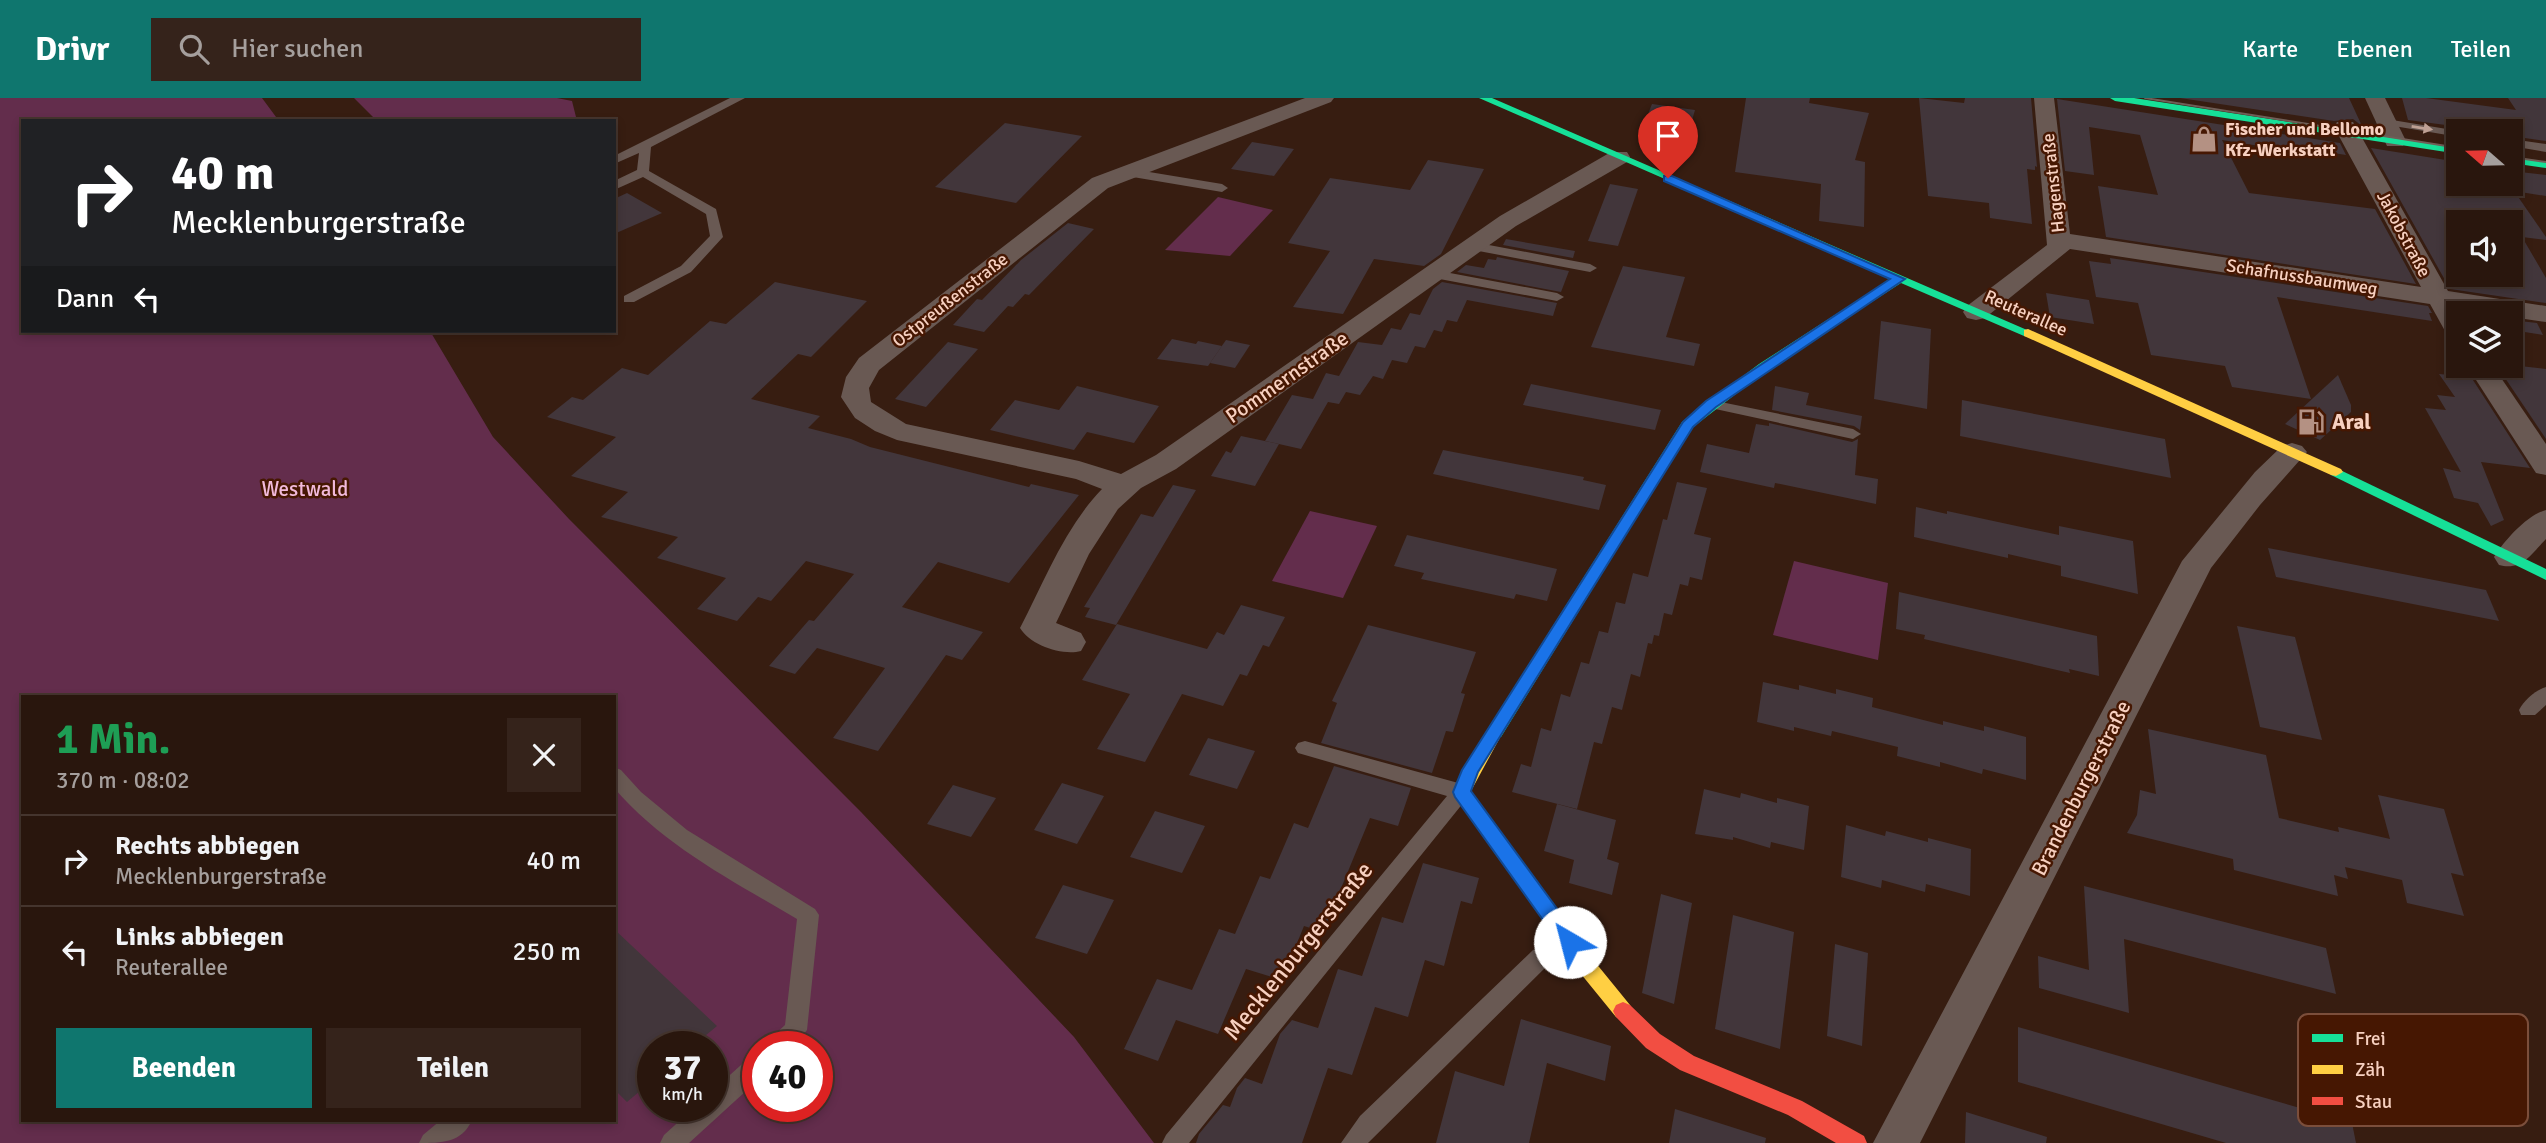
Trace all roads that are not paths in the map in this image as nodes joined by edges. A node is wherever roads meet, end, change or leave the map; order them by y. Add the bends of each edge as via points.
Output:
1 (739, 98) edge
2 (1324, 98) edge
3 (1484, 98) edge
4 (2044, 98) edge
5 (2115, 98) edge
6 (2162, 98) edge
7 (2375, 98) edge
8 (2347, 131) junction
9 (2391, 132) junction
10 (2446, 134) edge
11 (2446, 143) edge
12 (2524, 144) edge
13 (645, 146) junction
14 (2446, 147) edge
15 (2546, 148) edge
16 (2524, 156) edge
17 (1619, 157) junction
18 (2546, 159) edge
19 (616, 160) edge
20 (2524, 162) edge
21 (2546, 165) edge
22 (643, 172) junction
23 (1125, 172) junction
24 (616, 185) edge
25 (1222, 188) dead end
26 (2059, 240) junction
27 (1473, 246) junction
28 (1590, 268) dead end
29 (1434, 274) junction
30 (1899, 279) junction
31 (1557, 297) dead end
32 (2439, 298) junction
33 (629, 299) dead end
34 (2446, 311) edge
35 (1976, 312) junction
36 (2546, 314) edge
37 (2488, 378) edge
38 (1711, 404) junction
39 (1853, 434) dead end
40 (2292, 452) junction
41 (2546, 466) edge
42 (1121, 488) junction
43 (2546, 520) edge
44 (2510, 556) junction
45 (2546, 576) edge
46 (1069, 642) dead end
47 (2546, 694) edge
48 (2528, 710) dead end
49 (1305, 748) dead end
50 (616, 778) edge
51 (1462, 792) junction
52 (1570, 942) junction
53 (795, 1031) edge
54 (742, 1080) edge
55 (457, 1122) edge
56 (431, 1143) edge
57 (672, 1143) edge
58 (1174, 1143) edge
59 (1353, 1143) edge
60 (1856, 1143) edge
61 (1896, 1143) edge

1 - 13 lane
2 - 23 street, Ostpreußenstraße
3 - 17 street, Reuterallee
4 - 26 street, Hagenstraße
5 - 8 street
6 - 8 street
7 - 9 street
8 - 9 street
8 - 32 street, Jakobstraße
9 -> 10 lane
9 - 11 street
9 - 14 street
12 - 15 lane
13 - 19 lane
13 - 22 lane
16 - 18 street
17 - 27 street, Pommernstraße via 1537,202
17 - 30 street, Reuterallee
20 - 21 street
22 - 24 lane
22 - 33 lane via 712,212 717,237 686,269
23 - 25 lane
23 - 42 street, Ostpreußenstraße via 1084,192 869,364 853,390 856,403 897,431 1079,470
26 - 32 street, Schafnussbaumweg
26 - 35 street, Hagenstraße via 2053,253
27 - 28 lane
27 - 29 street, Pommernstraße
29 - 31 lane
29 - 42 street, Pommernstraße via 1166,462
30 - 35 street, Reuterallee
30 - 38 street, Mecklenburgerstraße
32 - 34 street, Jakobstraße
32 - 36 street, Schafnussbaumweg
35 - 40 street, Reuterallee
37 - 41 street
38 - 39 lane
38 - 51 street, Mecklenburgerstraße via 1688,425 1480,754
40 - 44 street, Reuterallee
40 - 61 street, Brandenburgerstraße via 2198,561
42 - 46 street, Pommernstraße via 1089,528 1037,628
43 - 44 street
44 - 45 street, Reuterallee
47 - 48 lane
49 - 51 lane
50 - 53 lane via 629,794 690,842 808,915
51 - 52 street
51 - 58 lane, Mecklenburgerstraße
52 - 59 lane via 1541,957
52 - 60 street via 1620,1008 1653,1041 1687,1063 1795,1108
54 - 57 lane
55 - 56 lane

